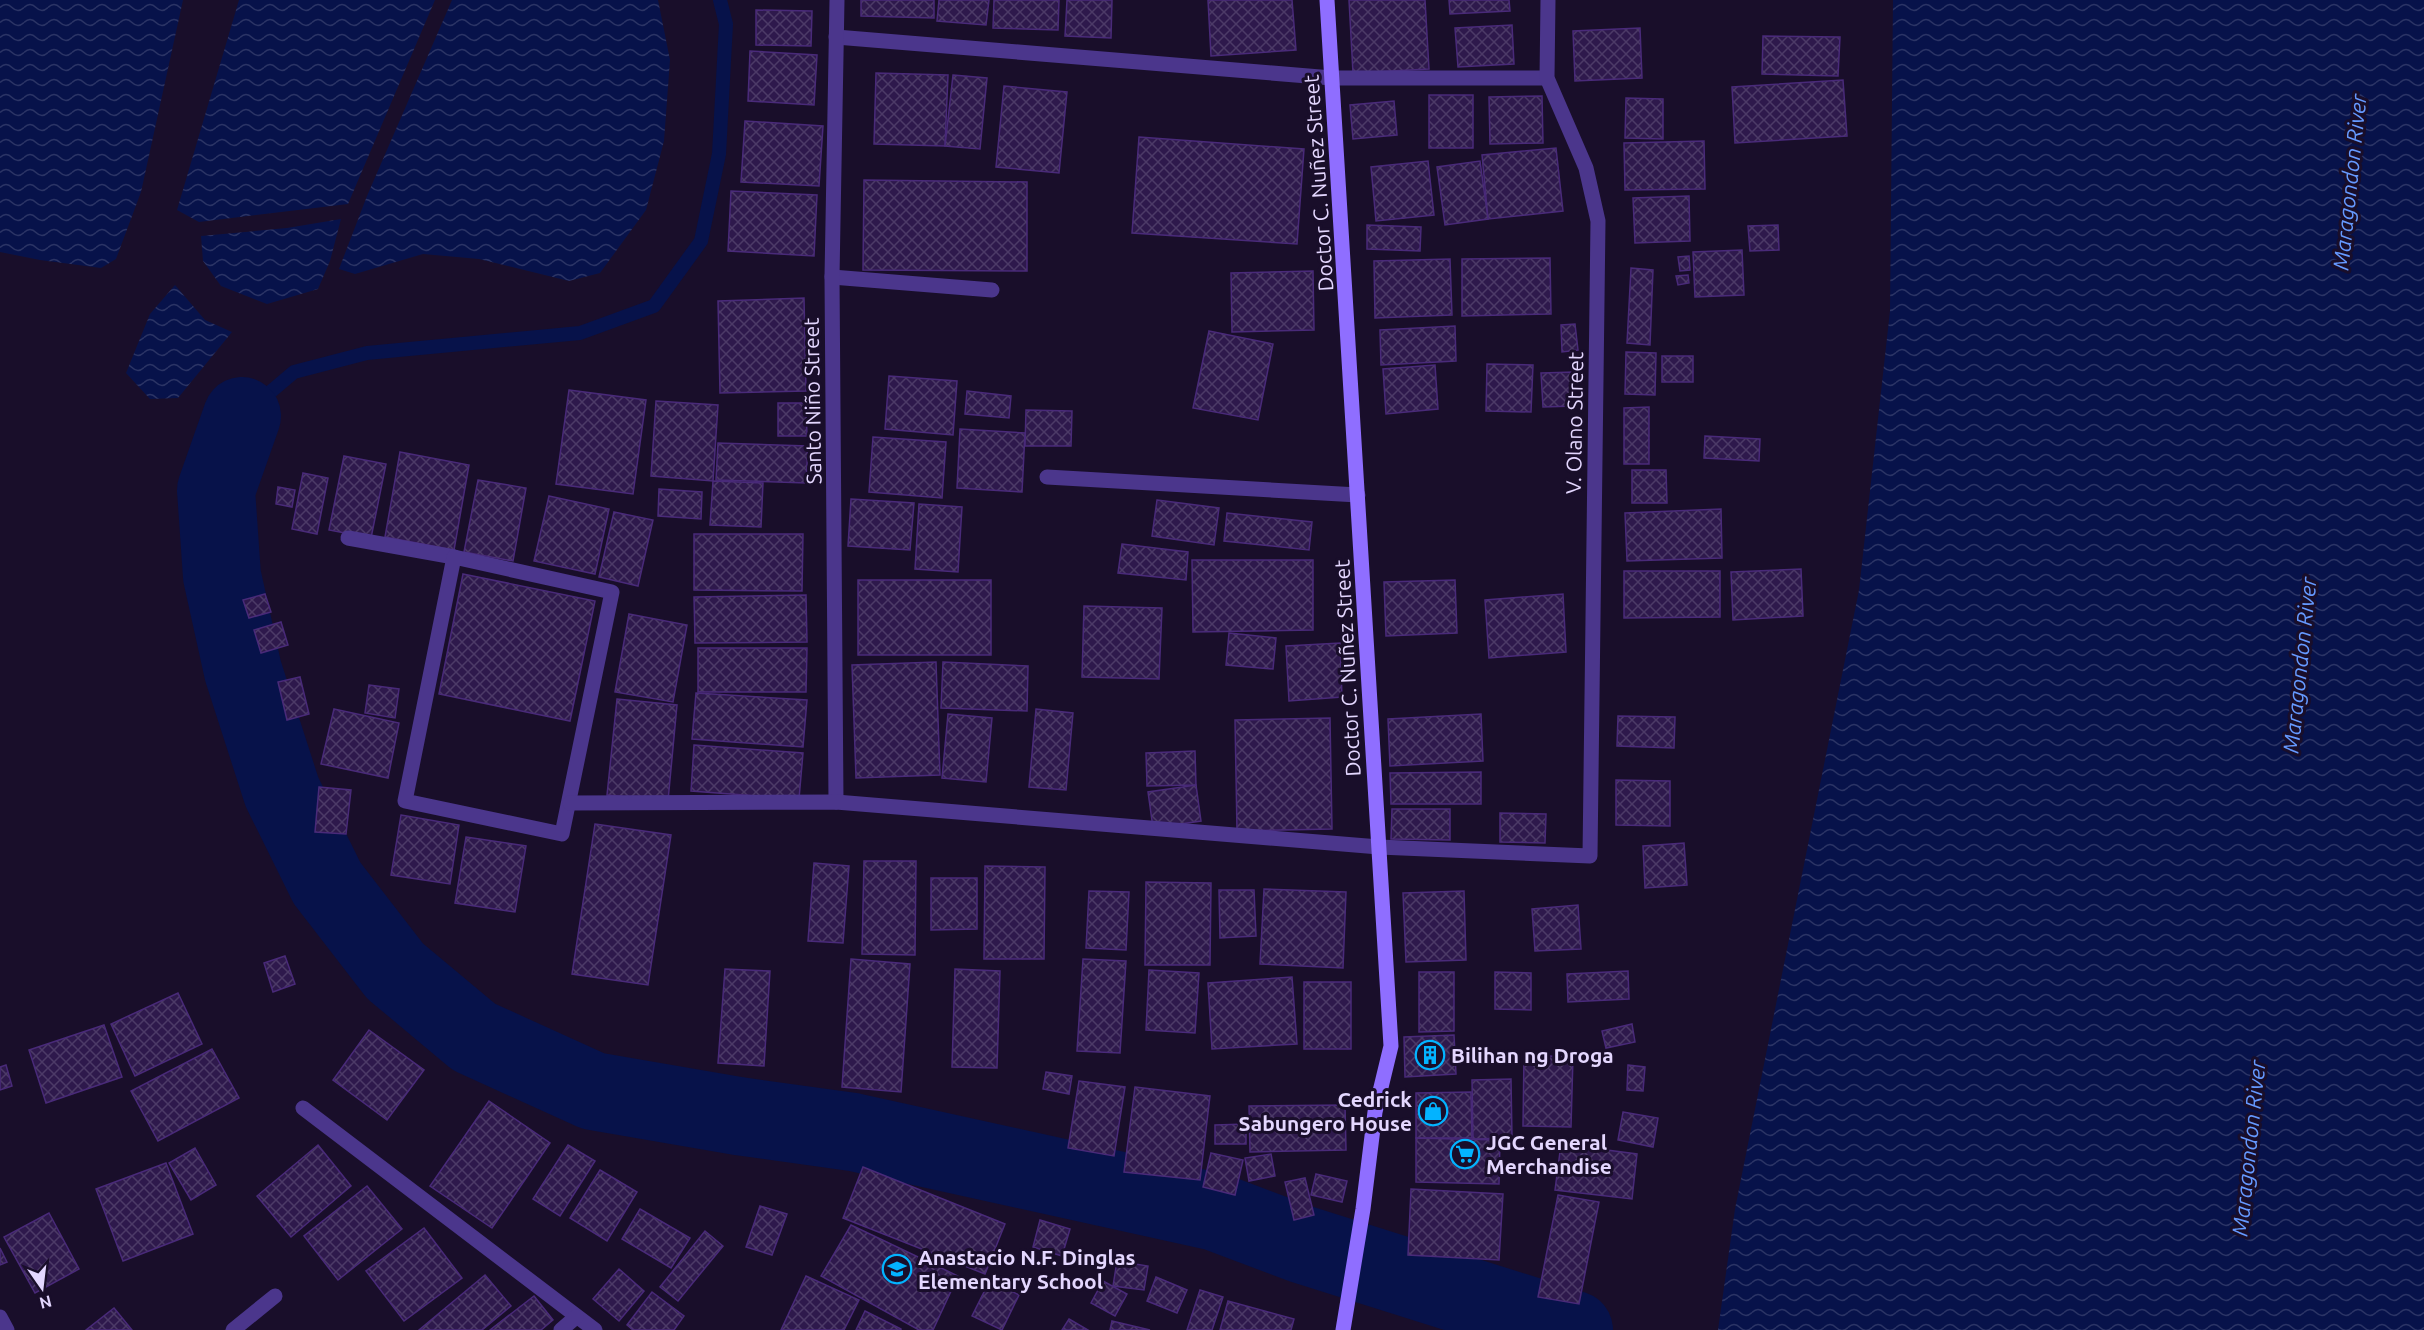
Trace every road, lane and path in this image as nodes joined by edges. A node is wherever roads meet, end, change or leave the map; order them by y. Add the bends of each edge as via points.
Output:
1 (837, 0) edge
2 (1327, 0) edge
3 (1548, 0) edge
4 (836, 37) junction
5 (1332, 78) junction
6 (1547, 78) junction
7 (832, 277) junction
8 (992, 290) dead end
9 (1047, 477) dead end
10 (1358, 495) junction
11 (348, 538) dead end
12 (454, 557) junction
13 (836, 802) junction
14 (570, 803) junction
15 (1379, 847) junction
16 (303, 1108) dead end
17 (275, 1296) dead end
18 (0, 1317) edge
19 (576, 1317) junction
20 (7, 1330) edge
21 (233, 1330) edge
22 (561, 1330) edge
23 (595, 1330) edge
24 (1343, 1330) edge

1 - 4 street, Santo Niño Street
2 - 5 main road, Doctor C. Nuñez Street
3 - 6 street, V. Olano Street
4 - 5 street
4 - 7 street, Santo Niño Street
5 - 6 street
5 - 10 main road, Doctor C. Nuñez Street
6 - 15 street, V. Olano Street via 1586,168 1598,221 1590,856
7 - 8 street
7 - 13 street, Santo Niño Street
9 - 10 street
10 - 15 main road, Doctor C. Nuñez Street
11 - 12 street
12 - 14 street via 612,592
12 - 14 street via 405,801 562,834
13 - 14 street
13 - 15 street
15 - 24 main road, Doctor C. Nuñez Street via 1391,1046 1375,1112
16 - 19 street
17 - 21 street
18 - 20 street
19 - 22 street
19 - 23 street

